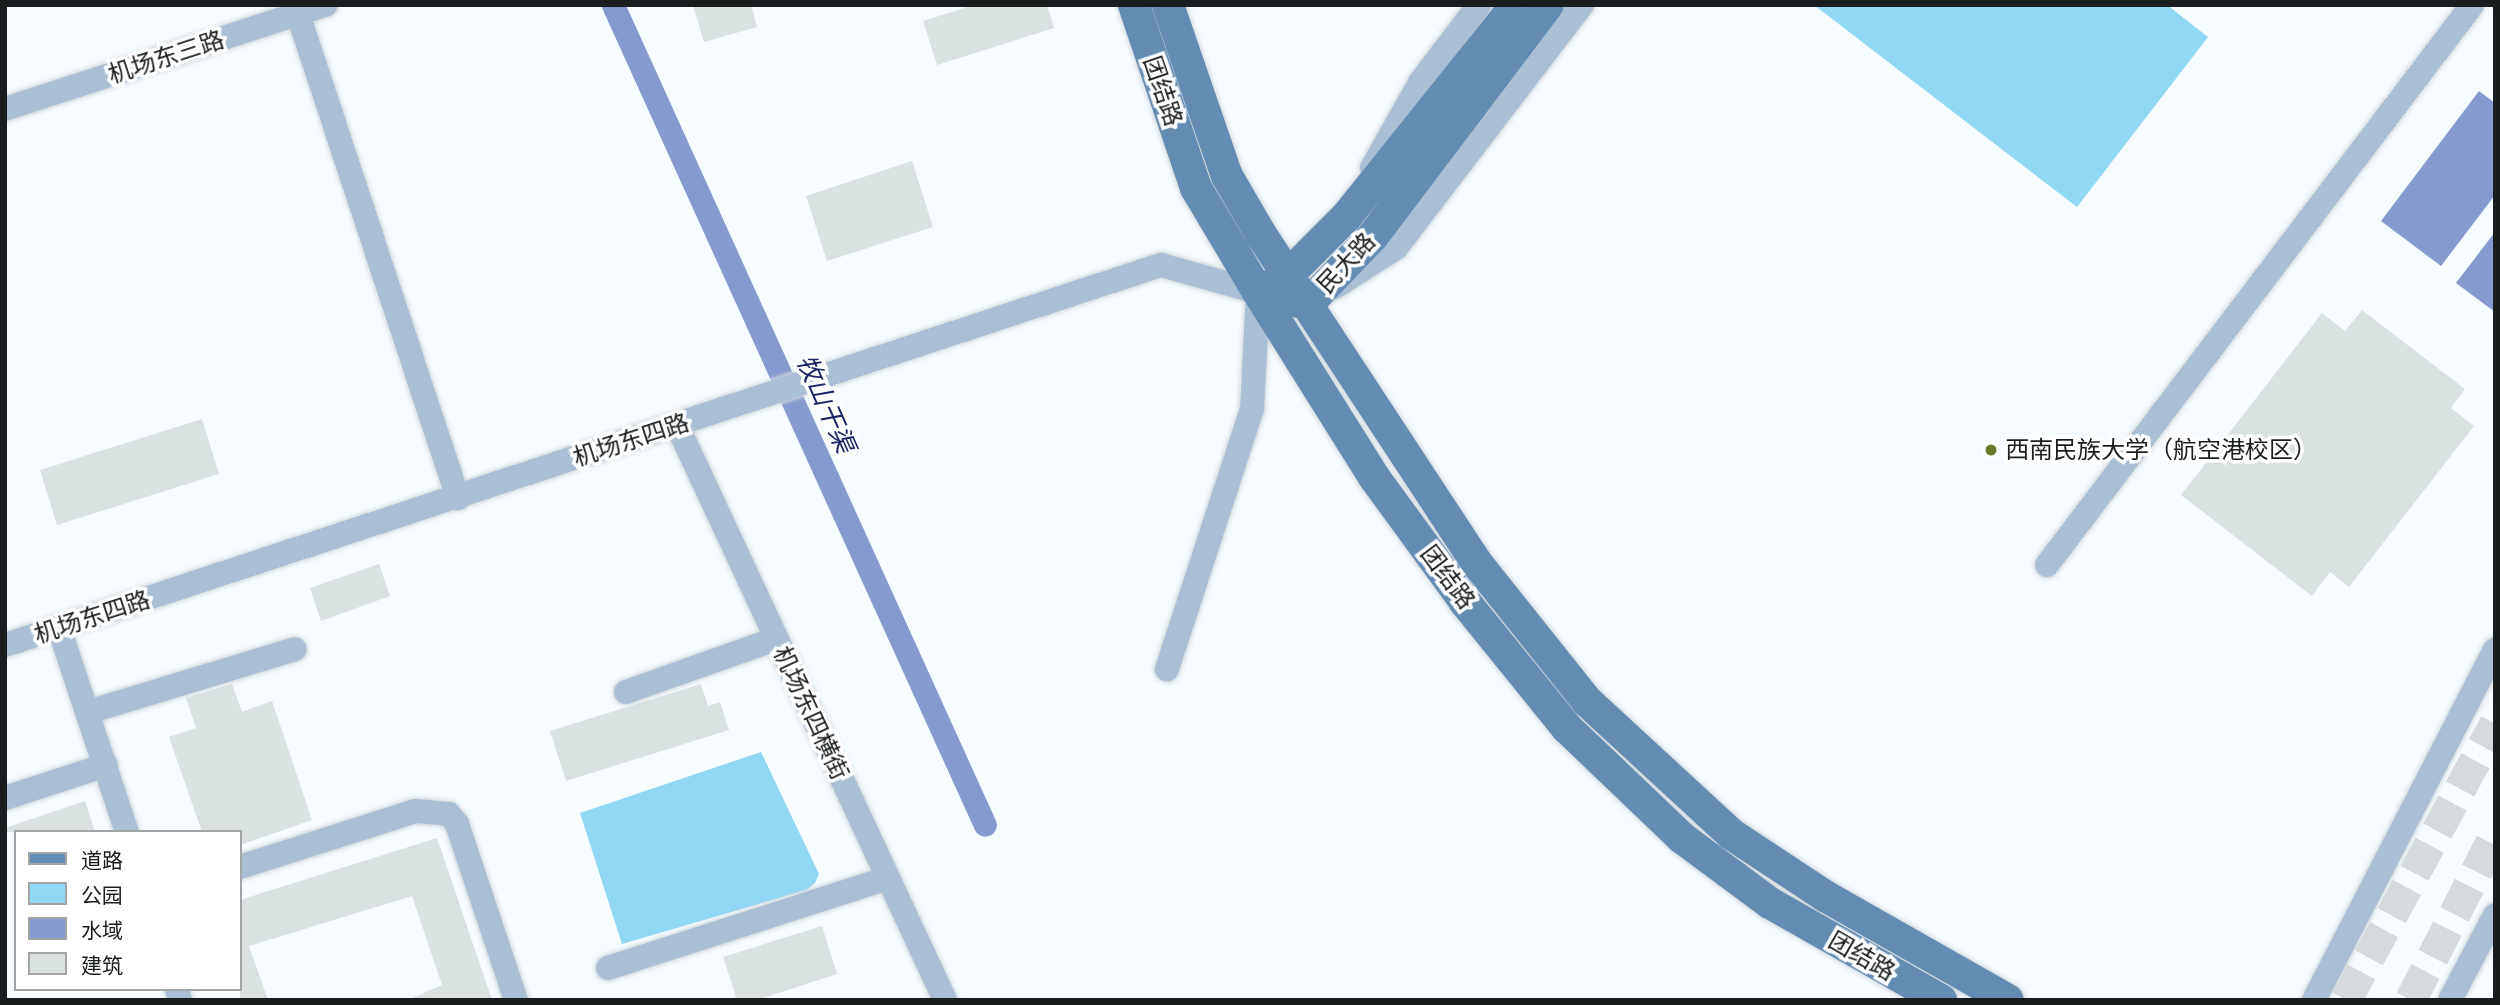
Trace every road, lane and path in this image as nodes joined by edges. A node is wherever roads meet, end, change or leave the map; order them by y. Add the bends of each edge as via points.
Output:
1 (326, 5) edge
2 (1134, 5) edge
3 (1168, 5) edge
4 (1479, 5) edge
5 (1516, 5) edge
6 (1548, 5) edge
7 (1582, 5) edge
8 (2472, 5) edge
9 (298, 14) junction
10 (5, 109) edge
11 (1347, 216) junction
12 (1288, 275) junction
13 (1258, 292) junction
14 (1307, 304) junction
15 (677, 425) junction
16 (458, 498) junction
17 (2047, 565) dead end
18 (59, 628) junction
19 (776, 639) junction
20 (5, 645) edge
21 (295, 649) dead end
22 (2495, 650) edge
23 (1167, 669) dead end
24 (626, 692) dead end
25 (88, 712) junction
26 (106, 765) junction
27 (5, 798) edge
28 (126, 830) edge
29 (242, 866) edge
30 (888, 878) junction
31 (2495, 915) edge
32 (608, 968) dead end
33 (516, 1000) edge
34 (945, 1000) edge
35 (1941, 1000) edge
36 (2008, 1000) edge
37 (2314, 1000) edge
38 (2450, 1000) edge

1 - 9 street, 机场东三路
2 - 13 main road, 团结路 via 1196,188
3 - 12 main road, 团结路 via 1227,176
4 - 11 street via 1420,80
5 - 11 main road, 民大路
6 - 14 main road, 民大路 via 1373,236
7 - 14 street via 1396,248
8 - 17 street
9 - 10 street, 机场东三路
9 - 16 street
11 - 12 main road, 民大路
12 - 13 main road, 民大路
12 - 14 main road, 团结路
13 - 14 main road, 民大路
13 - 15 street, 机场东四路 via 1161,265
13 - 23 street via 1252,409
13 - 35 main road, 团结路 via 1374,477 1465,602 1567,728 1682,838 1770,902
14 - 36 main road, 团结路 via 1476,562 1587,701 1731,834 1825,896
15 - 16 street, 机场东四路
15 - 19 street, 机场东四横街
16 - 18 street, 机场东四路
18 - 20 street, 机场东四路
18 - 25 street
19 - 24 street
19 - 30 street, 机场东四横街
21 - 25 street
22 - 37 street
25 - 26 street
26 - 27 street
26 - 28 street
29 - 33 street via 416,811 449,814 457,824
30 - 32 street
30 - 34 street, 机场东四横街
31 - 38 street

